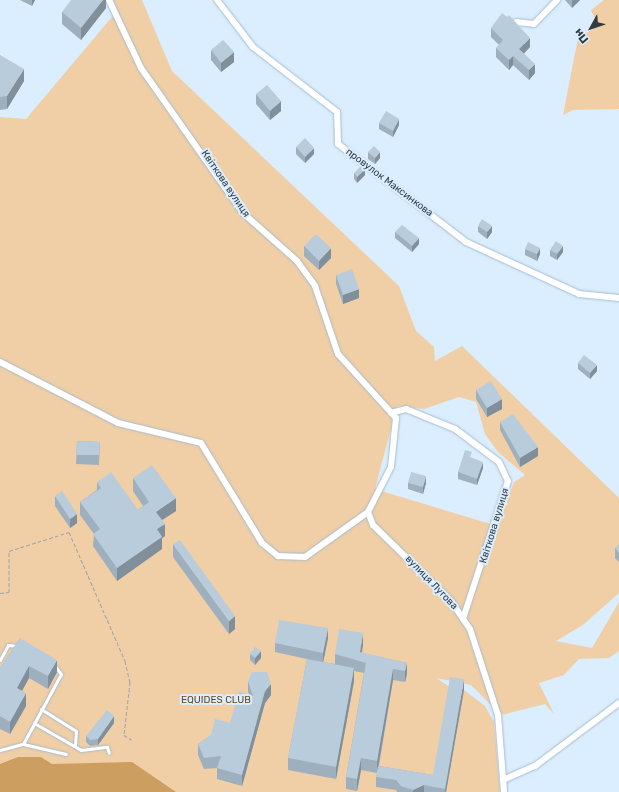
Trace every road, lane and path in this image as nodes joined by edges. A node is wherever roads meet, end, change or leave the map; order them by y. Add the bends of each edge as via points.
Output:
1 (109, 0) edge
2 (217, 0) edge
3 (557, 0) edge
4 (516, 22) edge
5 (619, 298) edge
6 (0, 362) edge
7 (391, 413) junction
8 (368, 512) junction
9 (0, 593) edge
10 (464, 619) junction
11 (27, 651) edge
12 (0, 660) edge
13 (46, 661) edge
14 (619, 703) edge
15 (41, 710) junction
16 (34, 723) junction
17 (132, 740) dead end
18 (23, 744) junction
19 (75, 746) junction
20 (0, 750) edge
21 (109, 753) dead end
22 (66, 754) dead end
23 (503, 780) junction
24 (504, 792) edge

1 - 7 street, Квіткова вулиця via 141,68 194,139 243,213 297,261 315,286 338,354
2 - 5 street, провулок Максинкова via 253,47 337,112 338,144 466,242 579,294
3 - 4 street via 534,24
6 - 8 street via 118,423 201,443 262,543 278,556 305,557
7 - 8 street via 396,425 391,467
7 - 10 street, Квіткова вулиця via 406,410 455,429 499,462 508,481
8 - 10 street, вулиця Лугова via 373,524 451,602
9 - 17 path via 9,592 9,550 69,532 125,661 130,682 124,735
10 - 23 street, вулиця Лугова via 498,715
11 - 12 lane via 11,644
13 - 15 lane via 61,674
14 - 23 street via 535,766
15 - 16 lane
15 - 19 lane via 76,731
16 - 18 lane
16 - 19 lane
18 - 20 lane
18 - 22 lane
19 - 21 lane via 87,751 107,747
23 - 24 street, вулиця Лугова

